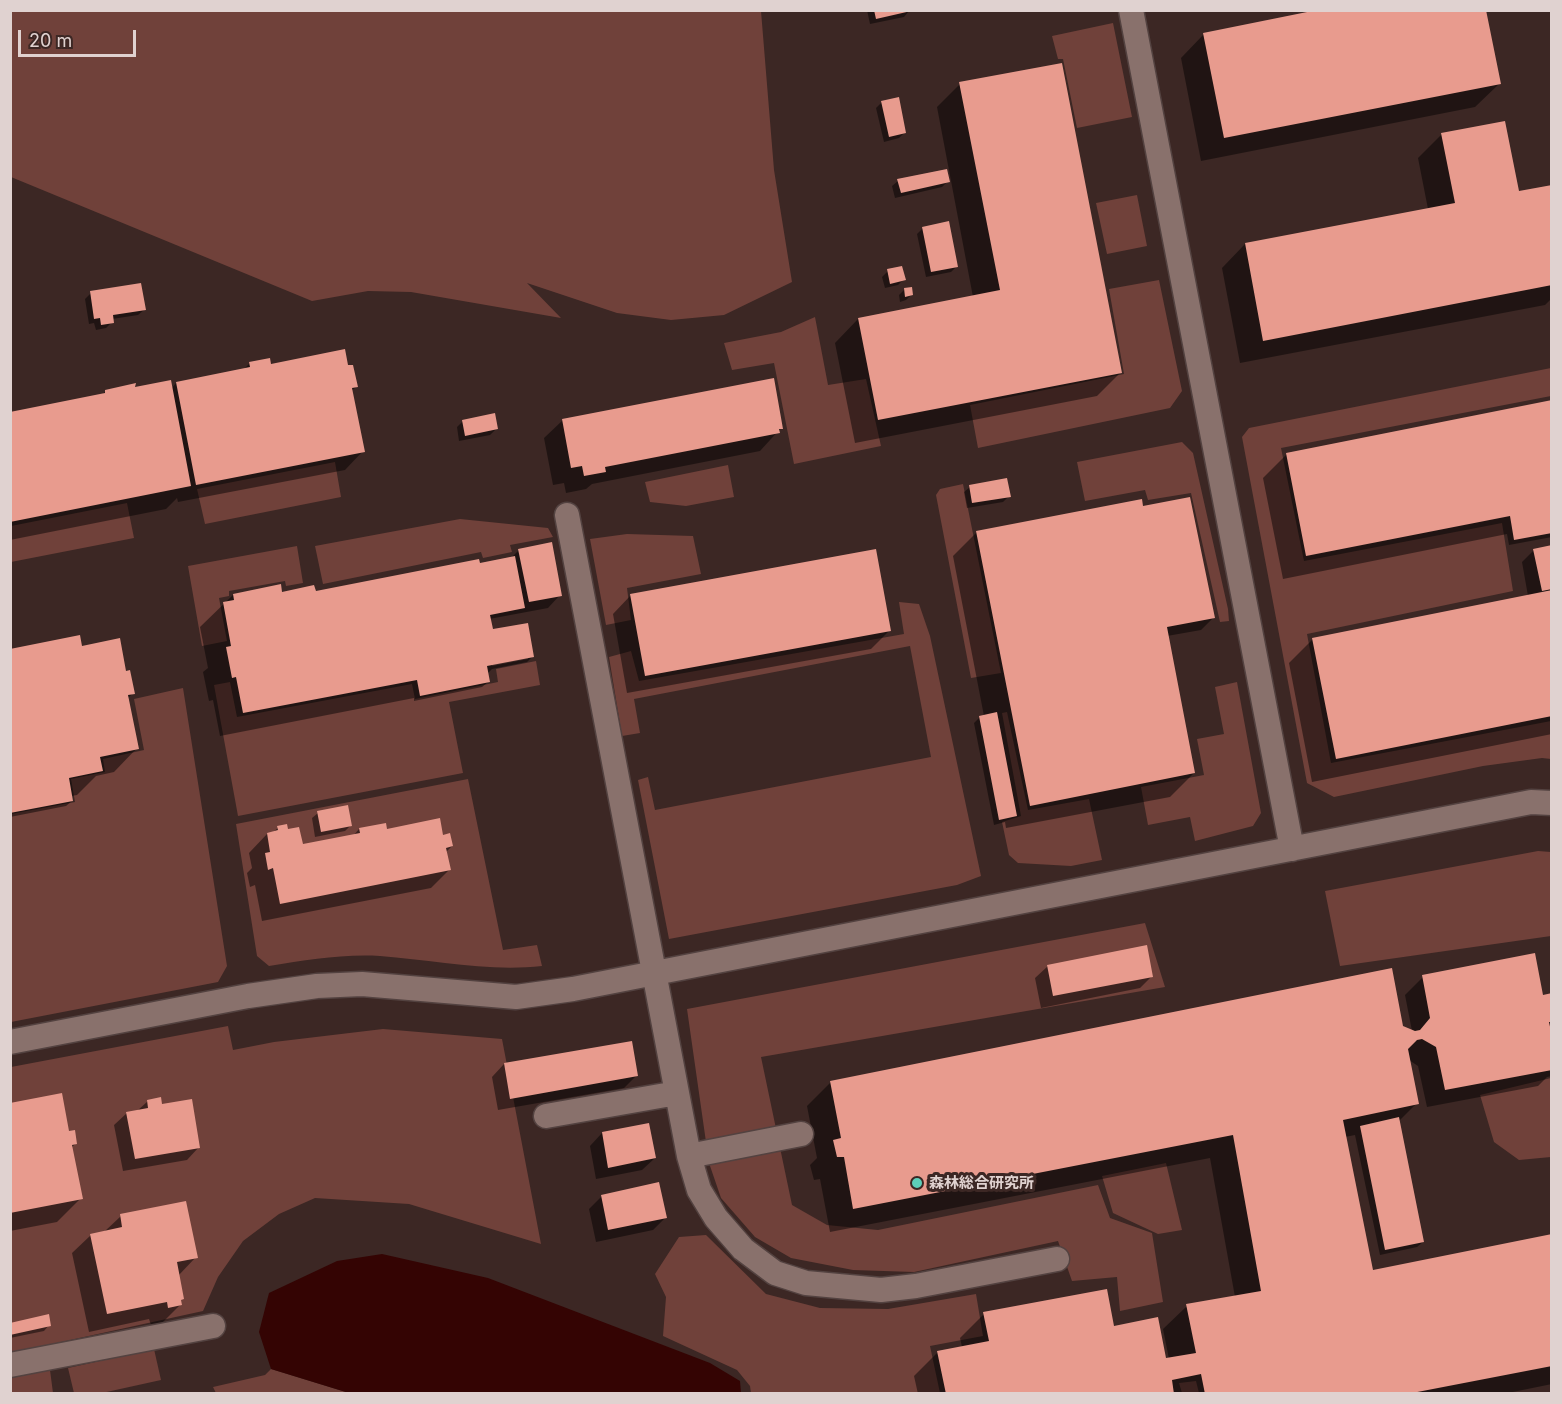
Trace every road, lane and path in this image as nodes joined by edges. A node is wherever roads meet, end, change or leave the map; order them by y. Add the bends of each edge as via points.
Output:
1 (1131, 10) edge
2 (567, 515) dead end
3 (1551, 803) edge
4 (1292, 849) junction
5 (654, 973) junction
6 (10, 1042) edge
7 (677, 1094) junction
8 (546, 1116) dead end
9 (801, 1134) dead end
10 (689, 1156) junction
11 (1057, 1259) dead end
12 (213, 1326) dead end
13 (10, 1365) edge

1 - 4 lane
2 - 5 lane via 621,758
3 - 4 lane via 1531,802
4 - 5 lane
5 - 6 lane via 516,997 362,984 317,986
5 - 7 lane
7 - 8 lane
7 - 10 lane
9 - 10 lane
10 - 11 lane via 699,1190 716,1218 743,1249 775,1273 806,1283 880,1290
12 - 13 lane

